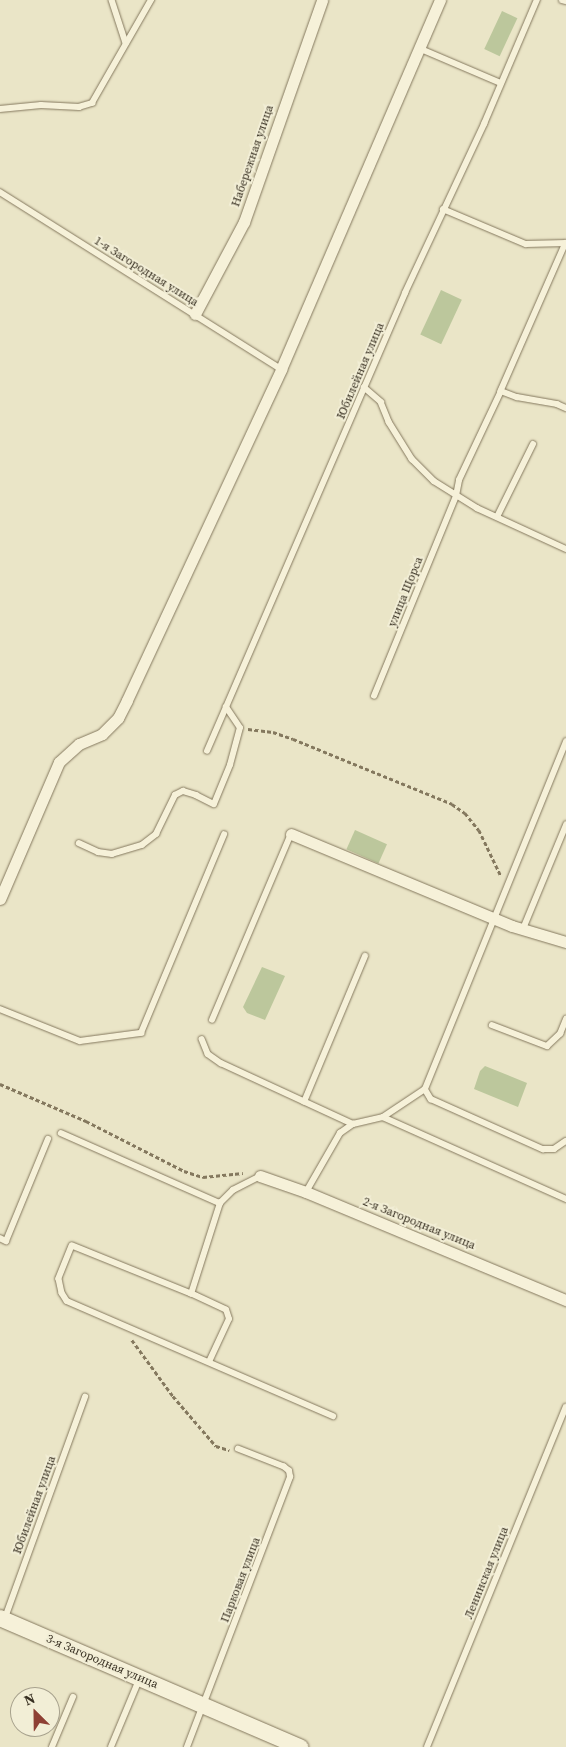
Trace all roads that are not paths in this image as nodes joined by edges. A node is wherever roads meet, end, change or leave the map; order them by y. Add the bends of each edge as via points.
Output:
1 (112, 0) edge
2 (151, 0) edge
3 (322, 0) edge
4 (440, 0) edge
5 (537, 0) edge
6 (562, 0) edge
7 (566, 2) edge
8 (126, 43) junction
9 (419, 48) junction
10 (501, 83) junction
11 (0, 109) edge
12 (0, 192) edge
13 (443, 209) junction
14 (566, 243) edge
15 (195, 314) junction
16 (280, 369) junction
17 (364, 388) junction
18 (502, 391) junction
19 (566, 408) edge
20 (533, 444) dead end
21 (456, 496) junction
22 (497, 517) junction
23 (566, 549) edge
24 (374, 696) dead end
25 (226, 707) junction
26 (566, 741) edge
27 (207, 751) dead end
28 (566, 826) edge
29 (291, 834) joint
30 (224, 835) dead end
31 (79, 844) dead end
32 (0, 899) edge
33 (493, 918) junction
34 (522, 929) junction
35 (566, 942) edge
36 (365, 956) dead end
37 (0, 1010) edge
38 (566, 1019) edge
39 (212, 1020) dead end
40 (492, 1025) dead end
41 (202, 1039) dead end
42 (424, 1089) junction
43 (304, 1102) junction
44 (383, 1117) junction
45 (352, 1124) junction
46 (61, 1133) dead end
47 (48, 1139) dead end
48 (566, 1141) edge
49 (260, 1176) joint
50 (306, 1192) junction
51 (566, 1199) edge
52 (220, 1203) junction
53 (0, 1238) edge
54 (191, 1294) junction
55 (566, 1300) edge
56 (209, 1362) junction
57 (85, 1397) dead end
58 (566, 1407) edge
59 (333, 1416) dead end
60 (238, 1449) road end
61 (2, 1620) edge
62 (141, 1677) junction
63 (73, 1697) dead end
64 (204, 1705) junction
65 (52, 1747) edge
66 (111, 1747) edge
67 (187, 1747) edge
68 (300, 1747) edge
69 (427, 1747) edge

1 - 8 lane
2 - 8 lane
3 - 15 street, Набережная улица via 244,222
4 - 9 street
5 - 10 lane, Юбилейная улица
6 - 7 lane
8 - 11 lane via 92,103 79,107 41,105
9 - 10 lane
9 - 16 street
10 - 13 lane, Юбилейная улица
12 - 15 lane, 1-я Загородная улица
13 - 14 lane via 526,244
13 - 17 lane, Юбилейная улица
14 - 18 lane, улица Щорса
15 - 16 lane, 1-я Загородная улица
16 - 32 street via 118,718 102,734 80,744 59,762
17 - 21 lane via 381,402 389,422 417,465
17 - 25 lane, Юбилейная улица
18 - 19 lane
18 - 21 lane, улица Щорса via 459,480
20 - 22 lane
21 - 22 lane
21 - 24 lane, улица Щорса
22 - 23 lane
25 - 27 lane, Юбилейная улица
25 - 31 lane via 240,728 230,765 214,804 183,791 175,795 156,834 142,845 112,854
26 - 33 lane
28 - 34 lane
29 - 33 street
29 - 39 lane
30 - 37 lane via 141,1033 80,1041
33 - 34 street
33 - 42 lane
34 - 35 street
36 - 43 lane
38 - 40 lane via 560,1034 547,1046
41 - 43 lane via 208,1054 221,1063
42 - 44 lane
42 - 48 lane via 431,1099 543,1149 554,1149
43 - 45 lane
44 - 45 lane
44 - 51 lane
45 - 50 lane via 340,1133
46 - 52 lane
47 - 53 lane via 6,1241
49 - 50 street, 2-я Загородная улица
49 - 52 lane via 233,1190
50 - 55 street, 2-я Загородная улица
52 - 54 lane
54 - 56 lane via 226,1310 229,1319
54 - 56 lane via 72,1246 59,1279 67,1301
56 - 59 lane
57 - 61 lane, Юбилейная улица
58 - 69 lane, Ленинская улица
60 - 64 lane, Парковая улица via 284,1467 290,1477
61 - 62 main road, 3-я Загородная улица
62 - 64 main road, 3-я Загородная улица
62 - 66 lane
63 - 65 lane
64 - 67 lane, Парковая улица
64 - 68 main road, 3-я Загородная улица

